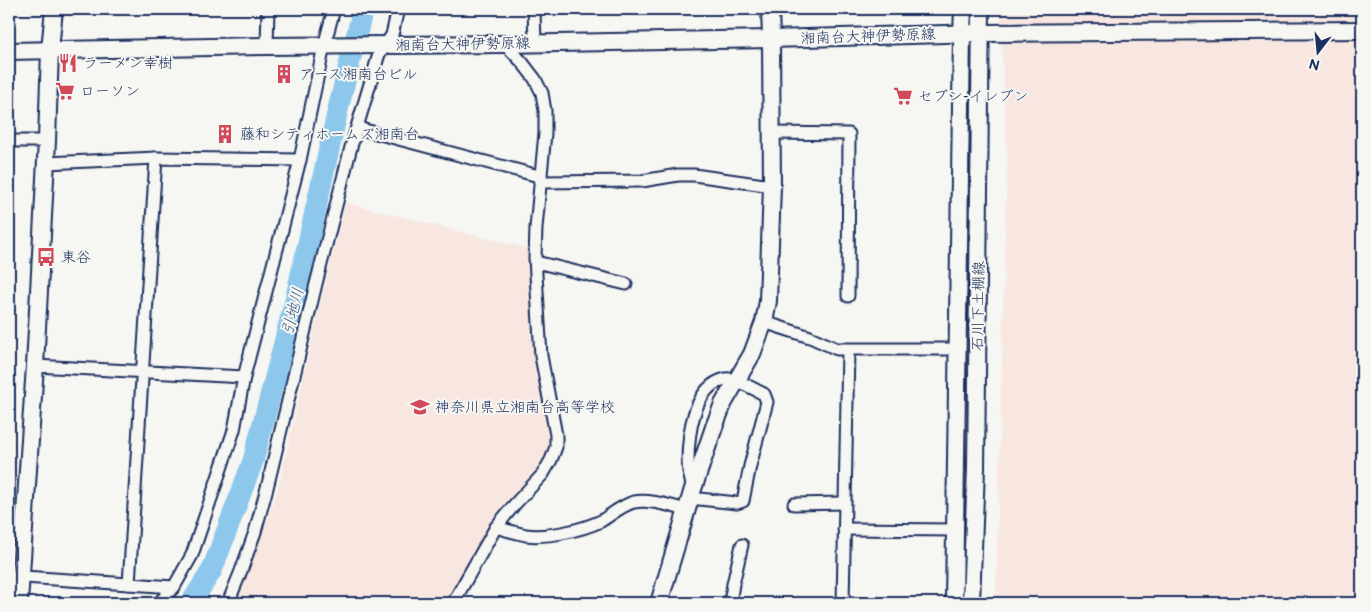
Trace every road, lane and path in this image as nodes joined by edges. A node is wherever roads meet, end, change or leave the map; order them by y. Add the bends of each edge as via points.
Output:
1 (54, 9) edge
2 (268, 9) edge
3 (334, 9) edge
4 (398, 9) edge
5 (534, 9) edge
6 (770, 9) edge
7 (963, 9) edge
8 (981, 9) edge
9 (1362, 30) edge
10 (980, 33) junction
11 (962, 34) junction
12 (771, 39) junction
13 (535, 43) junction
14 (505, 44) junction
15 (379, 45) junction
16 (267, 46) junction
17 (329, 46) junction
18 (50, 50) junction
19 (9, 51) edge
20 (357, 128) junction
21 (772, 133) junction
22 (47, 140) junction
23 (9, 141) edge
24 (156, 158) junction
25 (300, 160) junction
26 (46, 162) junction
27 (541, 178) junction
28 (772, 186) junction
29 (536, 262) junction
30 (626, 284) dead end
31 (848, 296) dead end
32 (764, 322) junction
33 (958, 349) junction
34 (848, 350) junction
35 (35, 366) junction
36 (142, 371) junction
37 (244, 377) junction
38 (736, 381) junction
39 (690, 499) junction
40 (844, 503) junction
41 (794, 504) dead end
42 (496, 528) junction
43 (844, 529) junction
44 (956, 530) junction
45 (742, 545) dead end
46 (15, 576) edge
47 (129, 584) junction
48 (174, 587) junction
49 (19, 603) edge
50 (159, 603) edge
51 (228, 603) edge
52 (453, 603) edge
53 (661, 603) edge
54 (730, 603) edge
55 (842, 603) edge
56 (954, 603) edge
57 (971, 603) edge

1 - 18 street
2 - 16 street
3 - 17 street
4 - 15 street via 392,35
5 - 13 street
6 - 12 street
7 - 11 street, 石川下土棚線
8 - 10 street, 石川下土棚線
9 - 10 street, 湘南台大神伊勢原線
10 - 11 street, 湘南台大神伊勢原線
10 - 57 street, 石川下土棚線 via 976,468
11 - 12 street, 湘南台大神伊勢原線
11 - 33 street, 石川下土棚線
12 - 13 street, 湘南台大神伊勢原線
12 - 21 street
13 - 14 street, 湘南台大神伊勢原線
14 - 15 street, 湘南台大神伊勢原線
14 - 27 street via 535,79 542,93 545,133
15 - 17 street, 湘南台大神伊勢原線
15 - 20 street
16 - 17 street
16 - 18 street
17 - 25 street
18 - 19 street
18 - 22 street
20 - 27 street
20 - 51 street via 255,532
21 - 28 street
21 - 31 street via 849,134
22 - 23 street
22 - 26 street
24 - 25 street
24 - 26 street
24 - 36 street
25 - 37 street
26 - 35 street
27 - 28 street via 642,181 694,175
27 - 29 street
28 - 32 street via 768,301
29 - 30 street
29 - 42 street via 541,356 556,447 543,474
32 - 34 street via 837,349
32 - 38 street
33 - 34 street
33 - 44 street, 石川下土棚線
34 - 40 street
35 - 36 street
35 - 46 street
36 - 37 street
36 - 47 street
37 - 48 street via 234,430 192,555
38 - 39 street via 714,427
38 - 39 street via 726,379 712,385 696,407 688,463
38 - 39 street via 764,394 767,402 743,501
39 - 42 street via 634,502 593,524 564,532 526,535
39 - 53 street
40 - 41 street
40 - 43 street
42 - 52 street
43 - 44 street
43 - 55 street
44 - 56 street, 石川下土棚線
45 - 54 street
46 - 47 street
46 - 49 street
47 - 48 street
48 - 50 street

